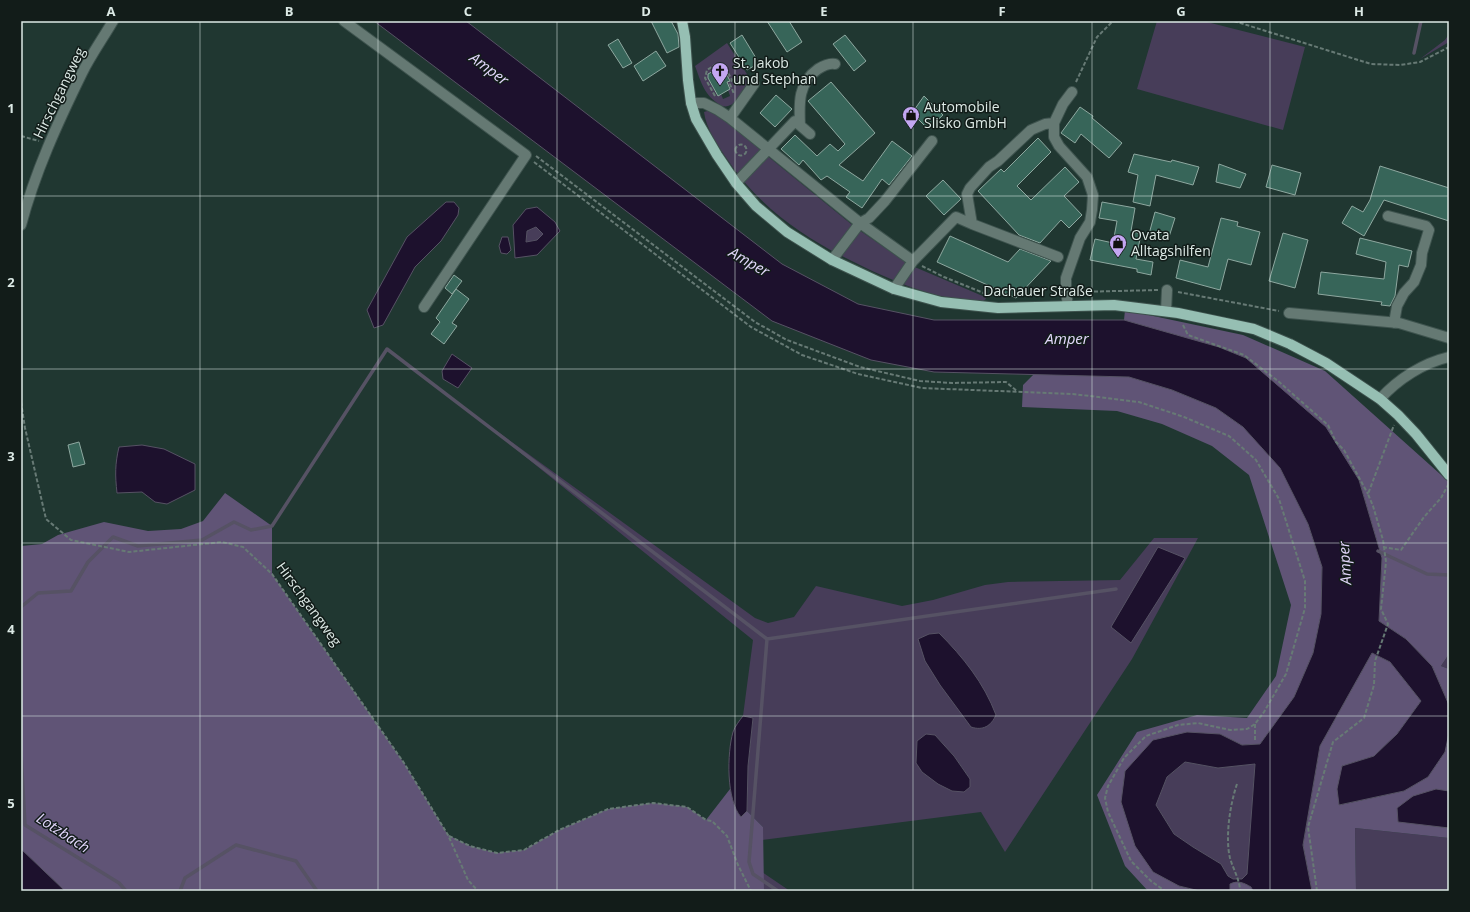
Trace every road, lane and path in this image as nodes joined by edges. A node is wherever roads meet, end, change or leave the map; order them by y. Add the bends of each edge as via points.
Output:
1 (113, 21) edge
2 (344, 21) edge
3 (682, 21) edge
4 (1114, 21) edge
5 (1234, 21) edge
6 (1449, 47) edge
7 (835, 64) dead end
8 (754, 84) dead end
9 (1072, 92) joint
10 (733, 96) dead end
11 (716, 98) dead end
12 (691, 103) junction
13 (730, 118) junction
14 (1054, 123) junction
15 (800, 125) junction
16 (810, 134) dead end
17 (21, 136) edge
18 (932, 141) dead end
19 (49, 145) junction
20 (737, 146) joint
21 (768, 150) junction
22 (530, 155) junction
23 (736, 183) junction
24 (1388, 216) dead end
25 (860, 223) junction
26 (972, 224) junction
27 (21, 225) edge
28 (1058, 257) dead end
29 (832, 260) junction
30 (913, 261) junction
31 (894, 289) junction
32 (1167, 290) dead end
33 (992, 296) dead end
34 (1068, 306) junction
35 (424, 307) dead end
36 (1166, 311) junction
37 (1178, 313) junction
38 (1288, 313) dead end
39 (1394, 323) junction
40 (1449, 338) edge
41 (1449, 357) edge
42 (1018, 392) junction
43 (1380, 398) junction
44 (21, 402) edge
45 (1398, 415) junction
46 (1449, 475) edge
47 (1449, 484) edge
48 (1368, 494) junction
49 (1383, 548) junction
50 (1255, 724) junction
51 (1255, 740) dead end
52 (1237, 784) dead end
53 (448, 835) junction
54 (478, 891) edge
55 (751, 891) edge
56 (1165, 891) edge
57 (1240, 891) edge
58 (1317, 891) edge

1 - 19 street, Hirschgangweg via 83,72
2 - 22 street
3 - 12 main road, Dachauer Straße
4 - 9 path via 1097,37
5 - 6 path via 1371,64 1400,66 1420,62
7 - 15 street via 818,70 804,83
8 - 13 street
9 - 14 street
10 - 11 path via 730,84 732,80 727,71 715,65 707,70 705,78
12 - 13 street via 704,103
12 - 23 main road, Dachauer Straße via 696,119
13 - 21 street
14 - 26 street via 1031,130 989,167 970,188 967,194
14 - 34 street via 1054,137 1087,177 1093,195 1090,222 1080,238 1066,278
15 - 16 street
15 - 21 street via 795,121
17 - 19 path
18 - 25 street via 885,201 869,218
19 - 27 street, Hirschgangweg via 30,192
20 - 20 path via 737,154 745,154 745,146
21 - 23 street
21 - 25 street
22 - 35 street
22 - 42 path via 755,322 787,340 860,367 920,381 1006,382
22 - 42 path via 751,327 802,355 858,374 922,388
23 - 29 main road, Dachauer Straße via 756,206 787,232
24 - 39 street via 1426,226 1429,230 1421,264 1414,282 1400,299
25 - 29 street
25 - 30 street
26 - 28 street
26 - 30 street via 956,217
29 - 31 main road, Dachauer Straße
30 - 31 street
30 - 33 path via 944,277
31 - 34 main road, Dachauer Straße via 941,302 998,308
32 - 36 street
34 - 36 main road, Dachauer Straße via 1114,305
36 - 37 main road, Dachauer Straße
37 - 43 main road, Dachauer Straße via 1254,329 1290,344 1326,363
37 - 48 path via 1188,336 1244,355 1328,425
38 - 39 street
39 - 40 street
41 - 43 street via 1415,370
42 - 50 path via 1073,394 1139,402 1229,436 1256,460 1279,499 1305,581 1305,608 1286,674
43 - 45 main road, Dachauer Straße
44 - 53 path, Hirschgangweg via 46,519 71,540 129,552 222,542 243,547 272,574 404,763
45 - 46 main road, Dachauer Straße
45 - 48 path
47 - 49 path via 1401,550
48 - 49 path via 1383,540
49 - 58 path via 1386,562 1381,609 1388,624 1375,661 1374,685 1364,718 1333,742 1308,827
50 - 51 path
50 - 56 path via 1247,730 1230,730 1198,723 1178,725 1146,736 1124,758 1108,786 1105,798 1108,812 1131,861 1150,881
52 - 57 path via 1229,816 1229,839 1230,857
53 - 54 path, Hirschgangweg via 468,880
53 - 55 path via 470,846 497,853 524,850 559,830 608,809 654,803 687,806 706,820 712,821 727,836

